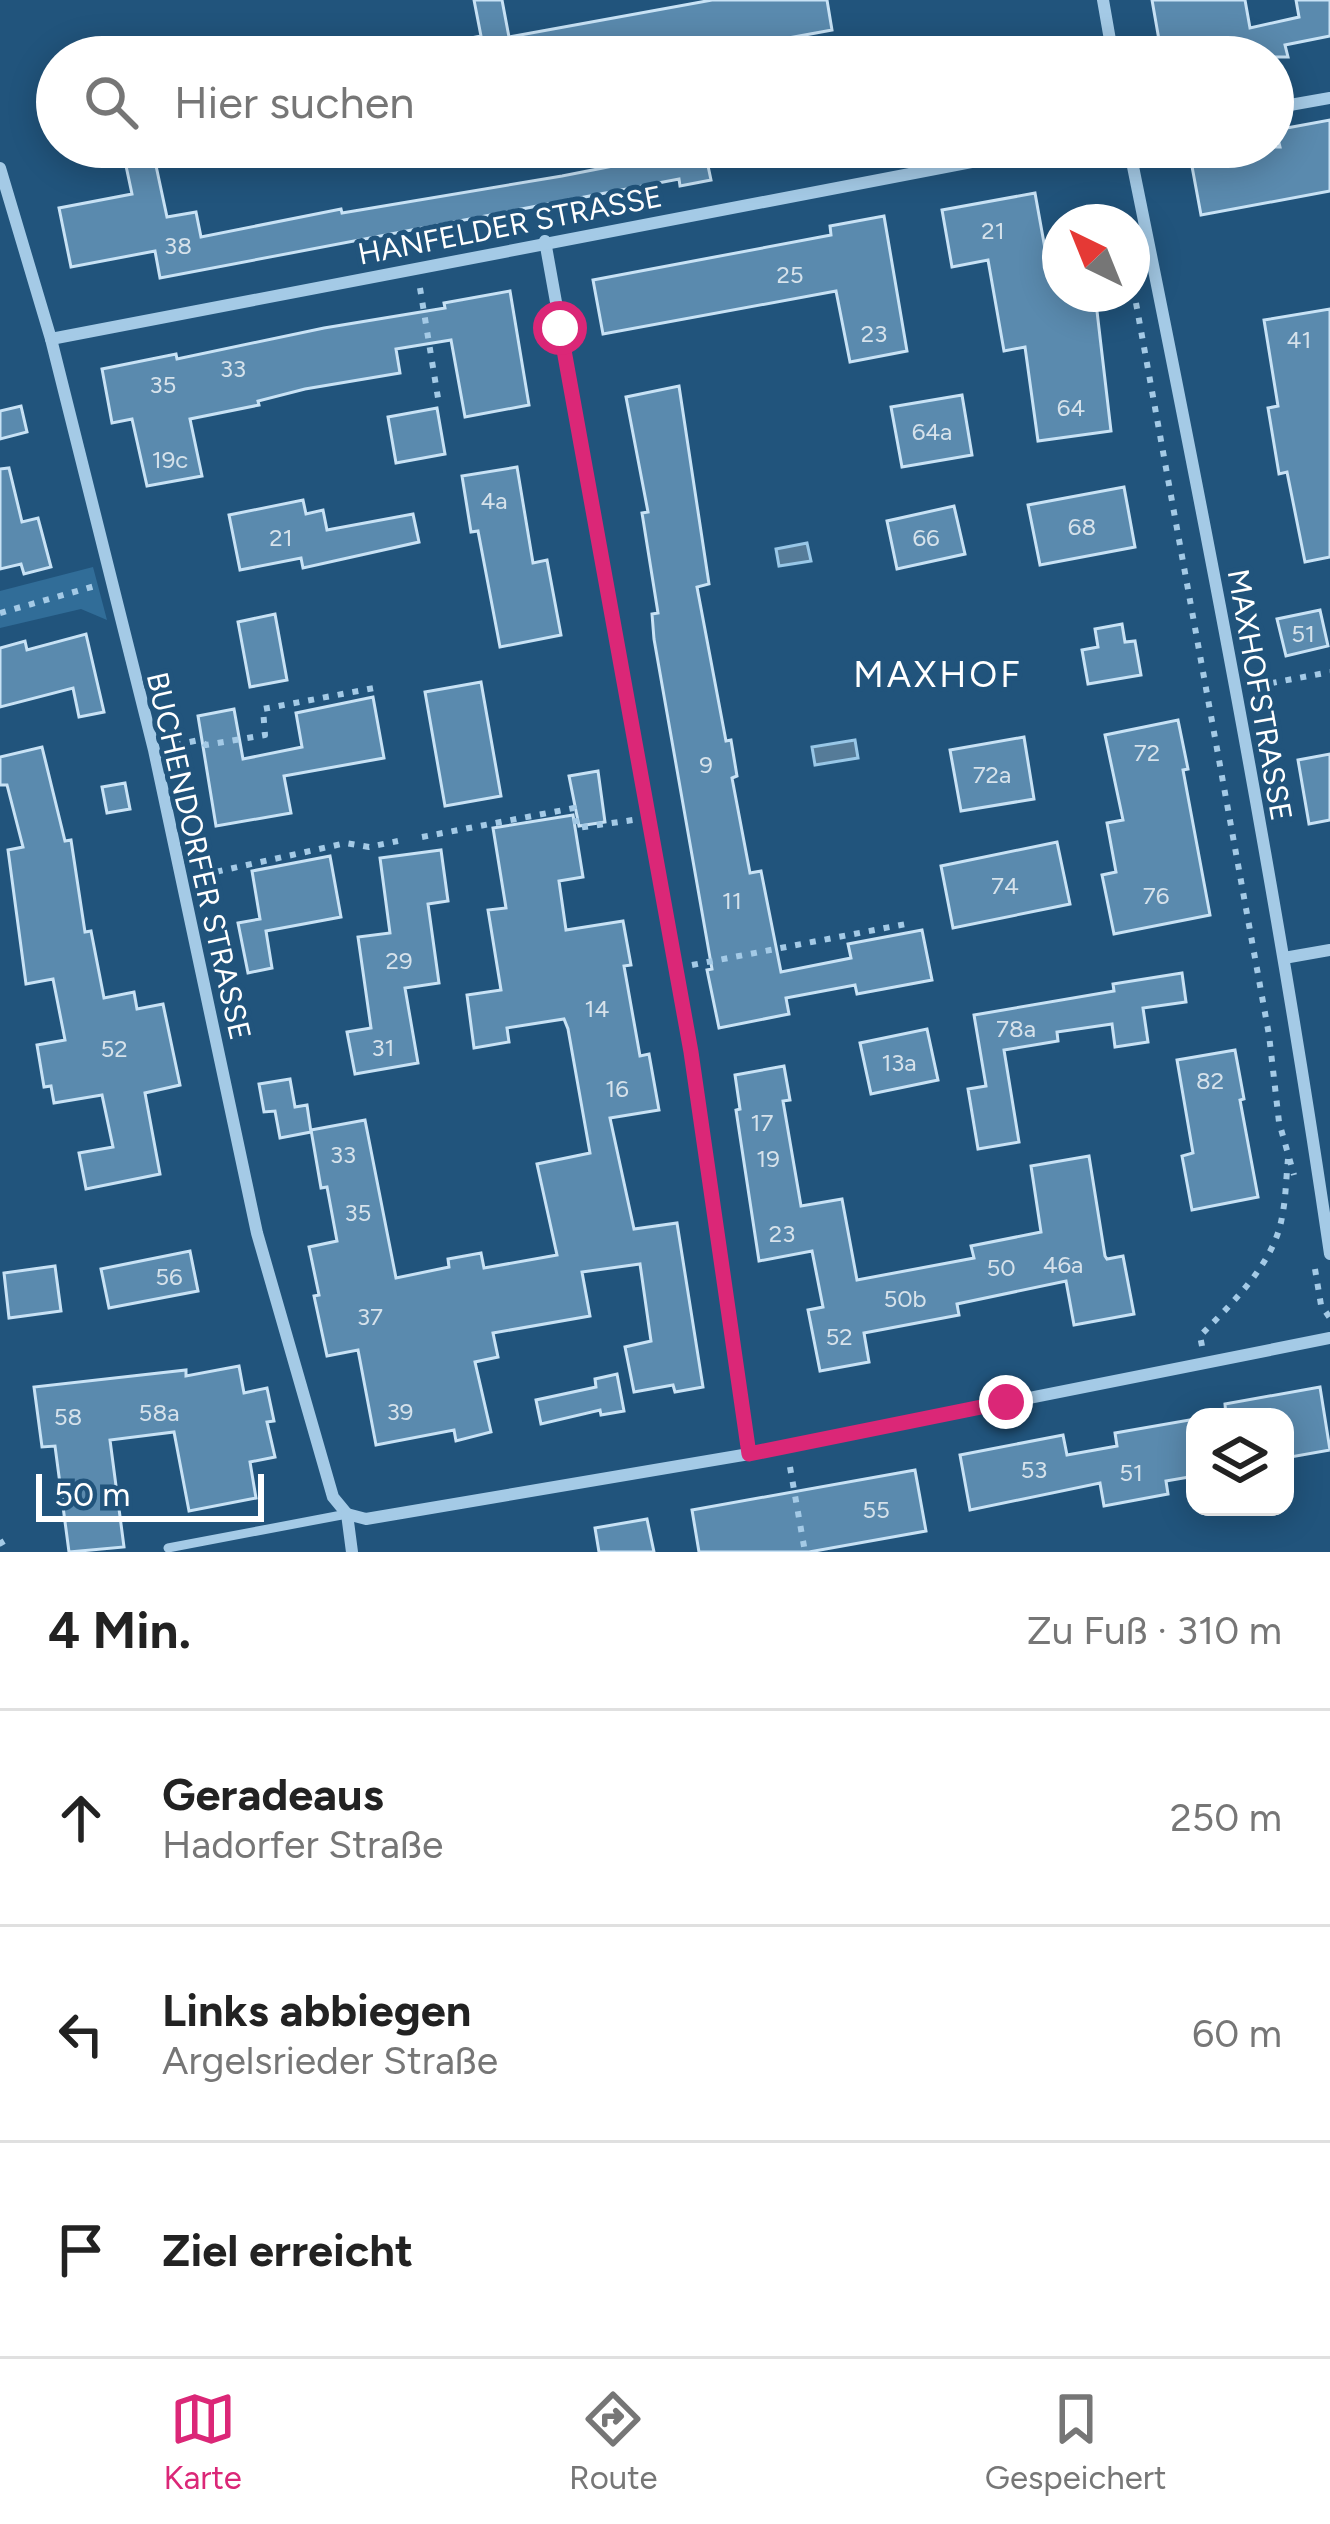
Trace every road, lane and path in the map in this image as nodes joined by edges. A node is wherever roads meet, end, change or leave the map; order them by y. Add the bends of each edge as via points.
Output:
1 (1103, 0) edge
2 (1109, 36) edge
3 (1330, 98) edge
4 (1294, 104) edge
5 (0, 167) edge
6 (938, 168) edge
7 (1133, 168) edge
8 (545, 242) junction
9 (417, 267) junction
10 (1138, 312) edge
11 (51, 338) junction
12 (438, 398) dead end
13 (112, 581) junction
14 (0, 614) edge
15 (1330, 672) edge
16 (374, 688) dead end
17 (1235, 690) junction
18 (154, 750) junction
19 (648, 818) junction
20 (422, 837) dead end
21 (398, 842) dead end
22 (182, 879) junction
23 (906, 924) dead end
24 (1330, 950) edge
25 (1284, 958) junction
26 (676, 968) junction
27 (1330, 1254) edge
28 (1330, 1338) edge
29 (1205, 1361) junction
30 (786, 1447) junction
31 (749, 1454) junction
32 (347, 1514) junction
33 (0, 1540) edge
34 (168, 1548) dead end
35 (7, 1552) edge
36 (352, 1552) edge
37 (805, 1552) edge

1 - 2 street
3 - 4 street
5 - 11 street, BUCHENDORFER STRASSE
6 - 8 street, HANFELDER STRASSE
7 - 17 street, MAXHOFSTRASSE
8 - 9 street, HANFELDER STRASSE
8 - 19 street
9 - 11 street, HANFELDER STRASSE
9 - 12 path
10 - 29 path via 1288,1157 1275,1243 1200,1336
11 - 13 street, BUCHENDORFER STRASSE
13 - 14 path
13 - 18 street, BUCHENDORFER STRASSE
15 - 17 path
16 - 18 path via 263,709 265,735
17 - 25 street, MAXHOFSTRASSE
18 - 22 street, BUCHENDORFER STRASSE
19 - 20 path via 577,829 574,808
19 - 26 street
21 - 22 path via 346,843
22 - 32 street, BUCHENDORFER STRASSE via 257,1233 333,1497
23 - 26 path
24 - 25 street
25 - 27 street, MAXHOFSTRASSE
26 - 31 street
28 - 29 street
29 - 30 street
30 - 31 street
30 - 37 path
31 - 32 street via 366,1519
32 - 34 lane
32 - 36 street, BUCHENDORFER STRASSE
33 - 35 path

